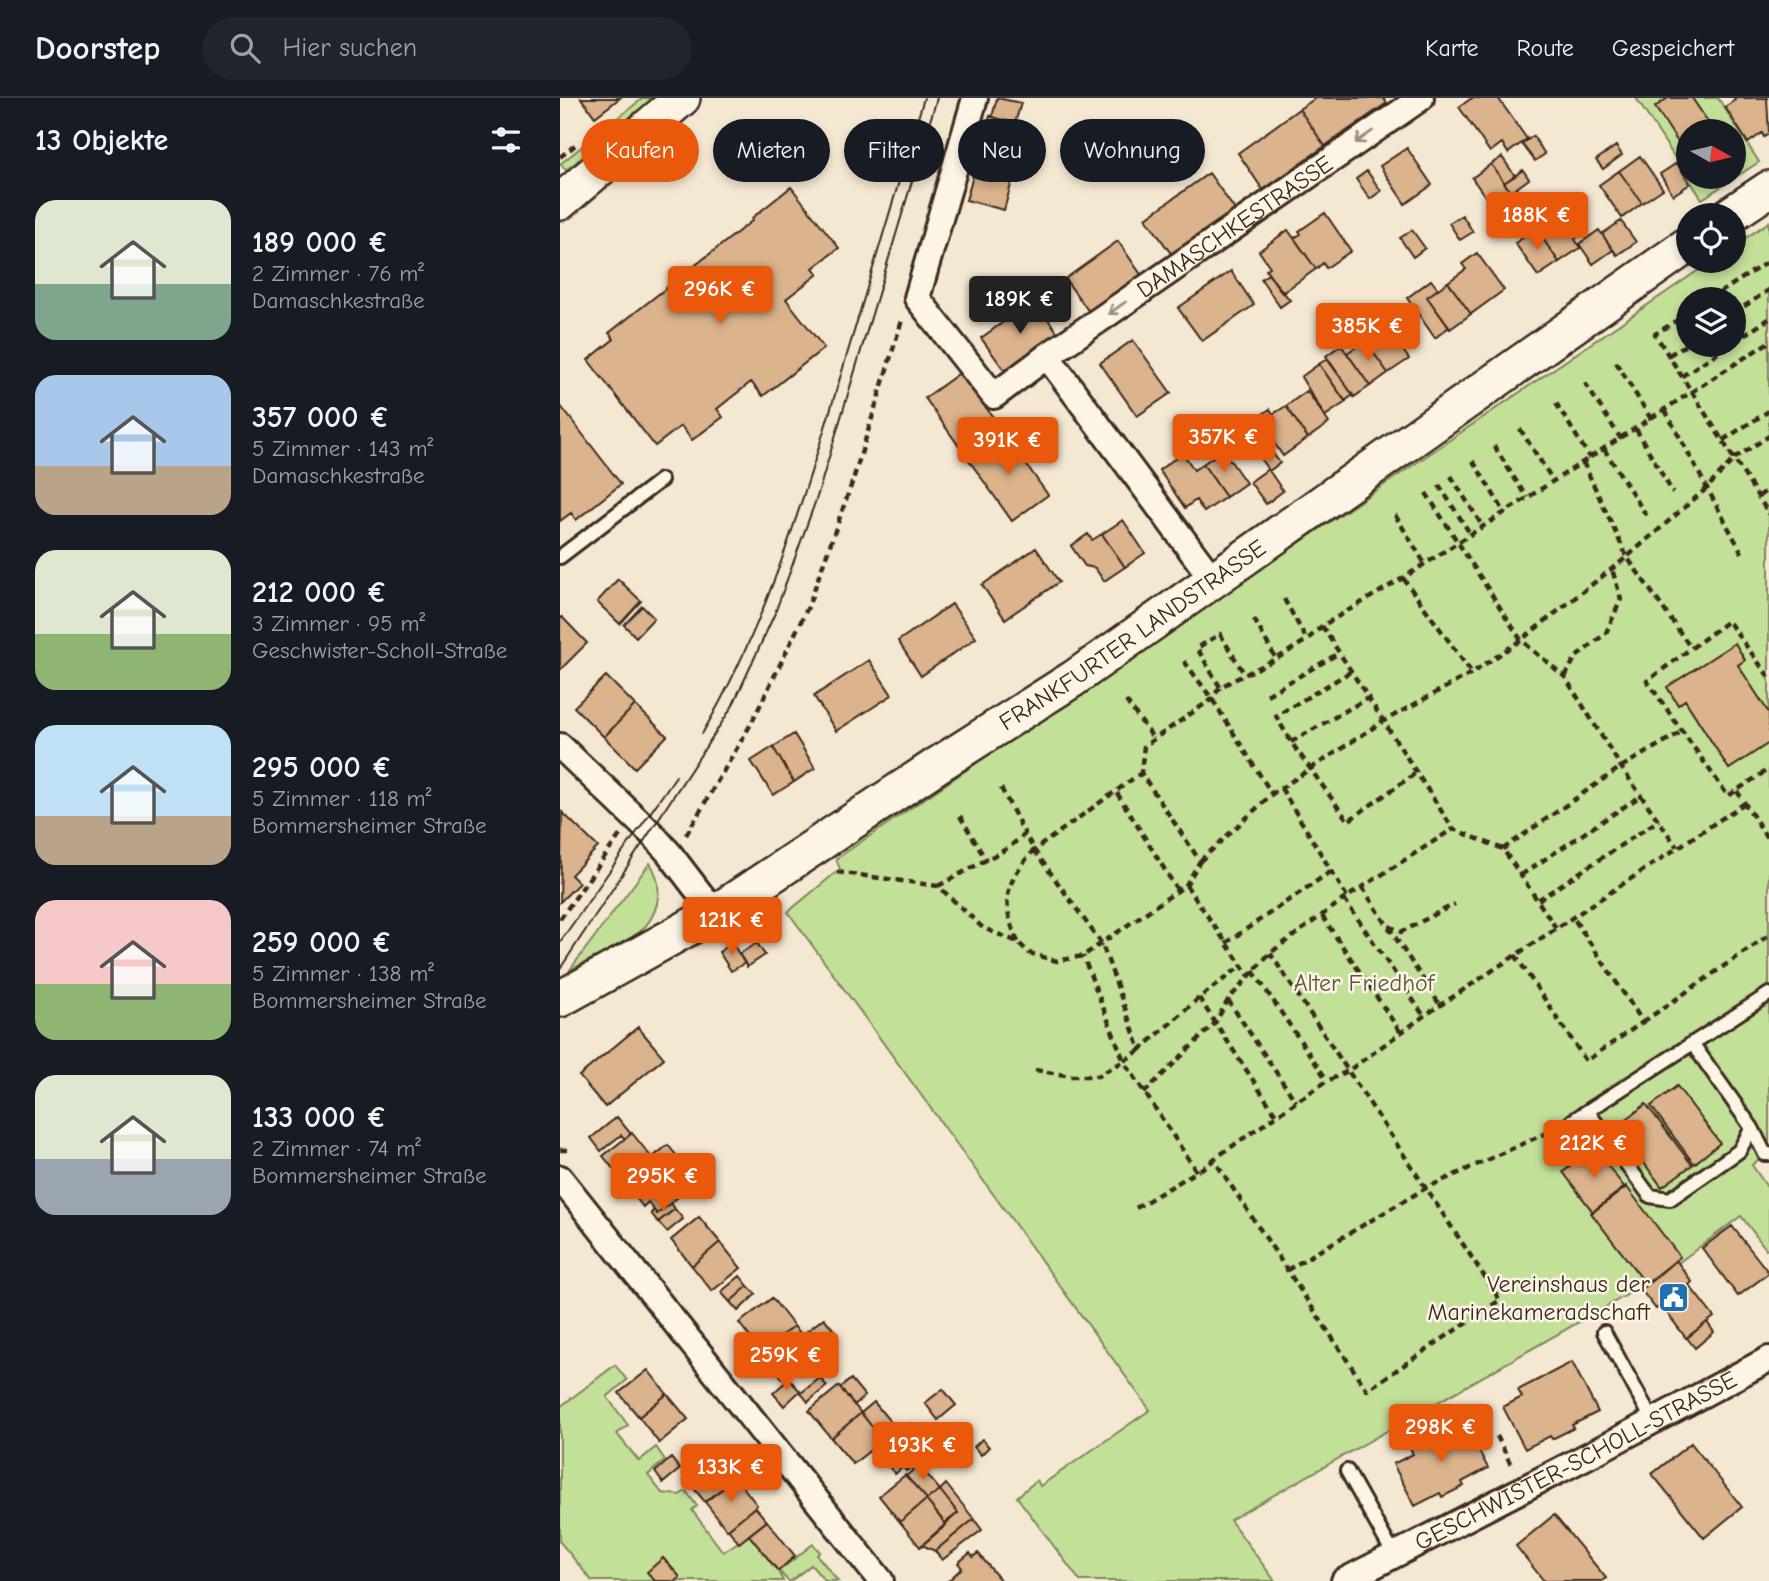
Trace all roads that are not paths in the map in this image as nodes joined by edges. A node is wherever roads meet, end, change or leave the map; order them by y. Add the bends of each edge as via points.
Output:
1 (682, 98) edge
2 (975, 98) edge
3 (1421, 98) edge
4 (1769, 189) edge
5 (561, 200) edge
6 (1746, 204) edge
7 (1676, 253) edge
8 (1047, 356) junction
9 (661, 480) dead end
10 (560, 557) edge
11 (1213, 580) junction
12 (560, 746) edge
13 (715, 913) junction
14 (1769, 994) edge
15 (560, 999) edge
16 (1692, 1043) junction
17 (1588, 1111) junction
18 (1572, 1121) road end
19 (1752, 1128) junction
20 (1769, 1154) edge
21 (560, 1178) edge
22 (1604, 1332) dead end
23 (1769, 1359) edge
24 (1653, 1421) junction
25 (1347, 1471) dead end
26 (1394, 1555) junction
27 (881, 1581) edge
28 (1344, 1581) edge

1 - 5 main road
2 - 8 street, DAMASCHKESTRASSE via 917,298 994,396
3 -> 8 street, DAMASCHKESTRASSE
4 - 6 main road
7 - 11 main road, FRANKFURTER LANDSTRASSE
8 - 11 street
9 - 10 lane
11 - 13 main road, FRANKFURTER LANDSTRASSE via 1073,679
12 - 13 street via 669,853
13 - 15 main road, FRANKFURTER LANDSTRASSE
14 - 16 lane
16 - 17 lane
16 - 19 lane
17 - 18 lane
17 - 19 lane via 1650,1196 1670,1199 1739,1151
19 - 20 lane
21 - 27 street
22 - 24 lane
23 - 24 street, GESCHWISTER-SCHOLL-STRASSE
24 - 26 street, GESCHWISTER-SCHOLL-STRASSE
25 - 26 lane
26 - 28 street, GESCHWISTER-SCHOLL-STRASSE

